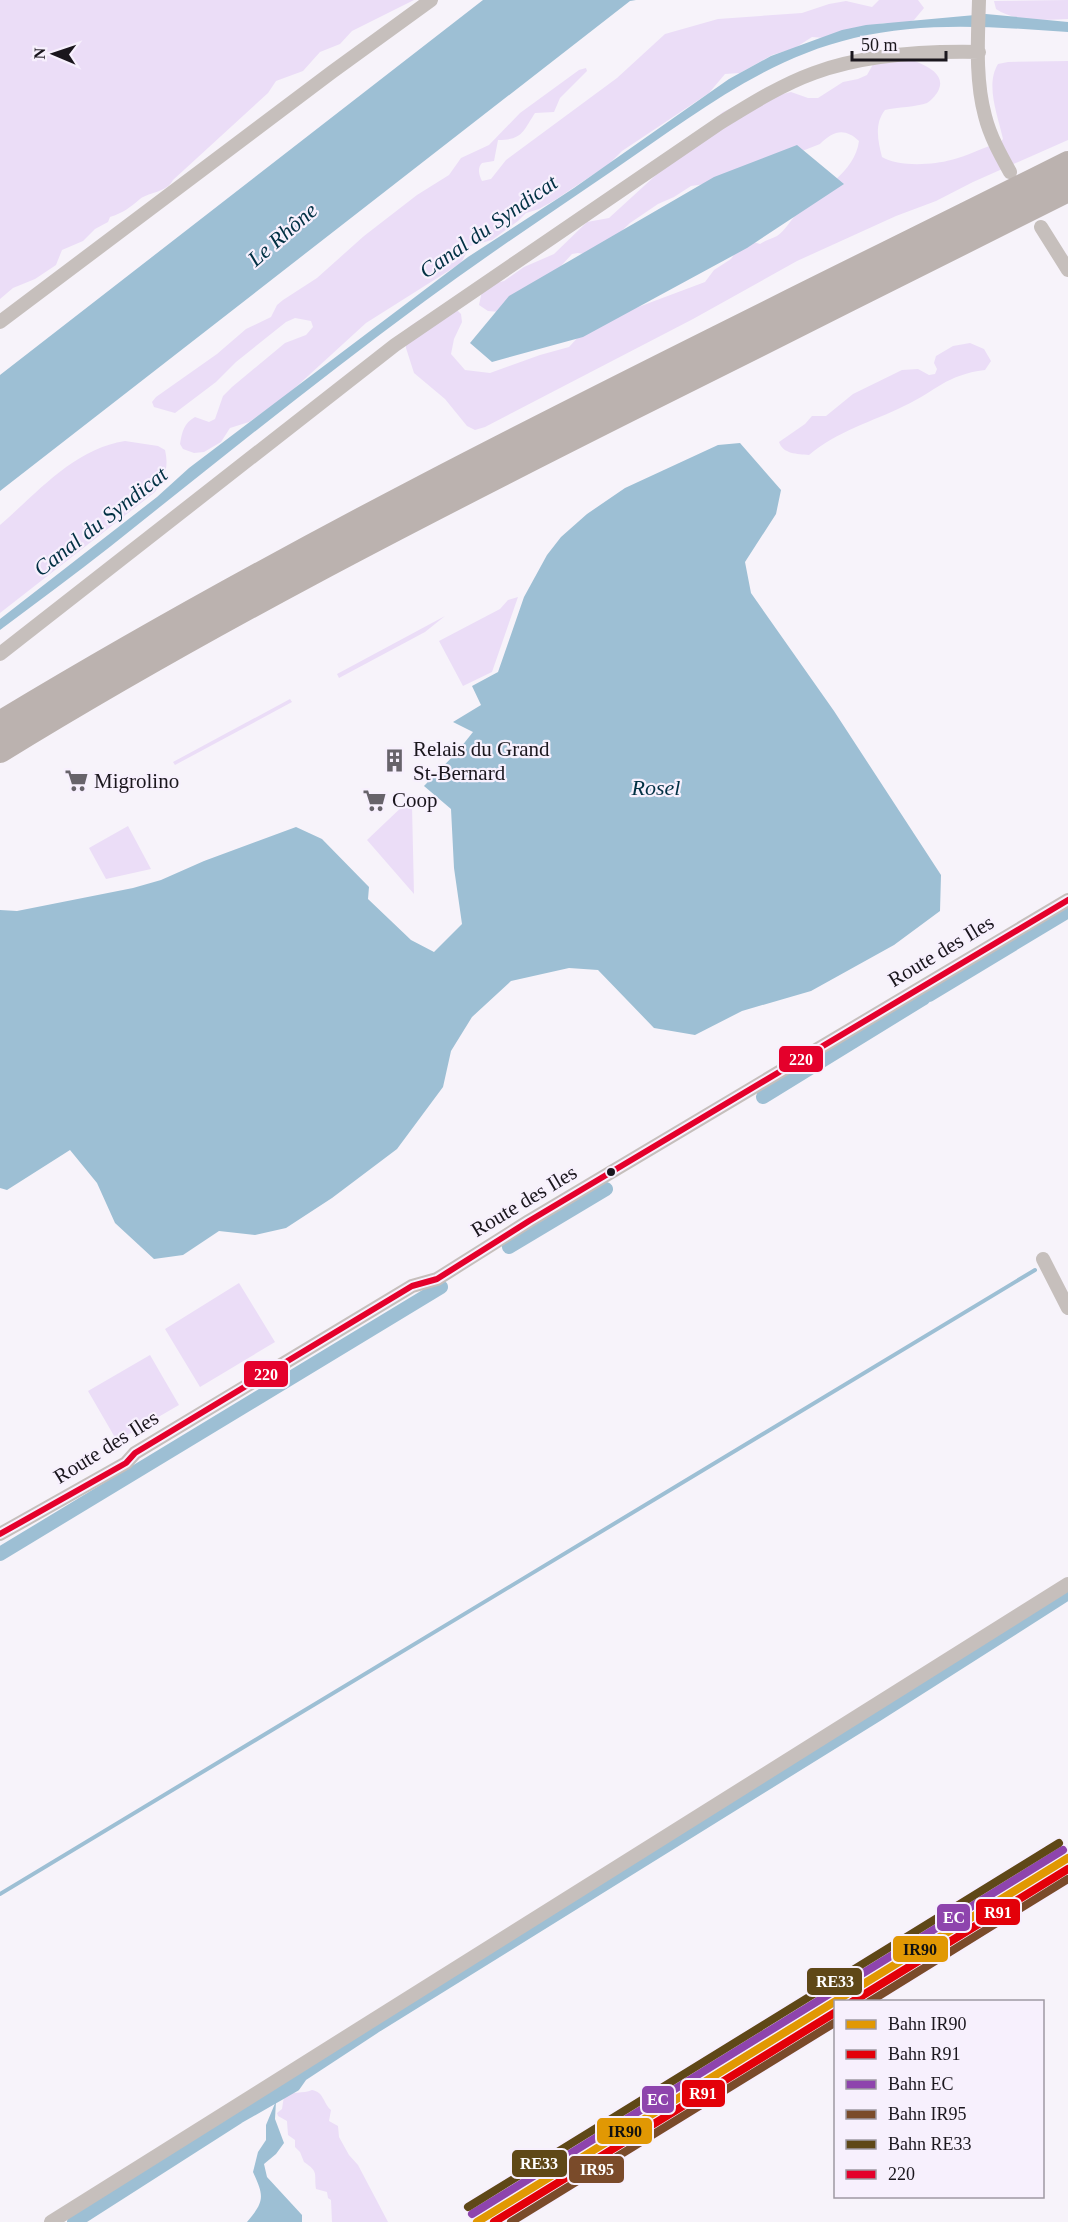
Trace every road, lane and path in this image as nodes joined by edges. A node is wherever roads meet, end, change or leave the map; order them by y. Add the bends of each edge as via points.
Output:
1 (431, 0) edge
2 (979, 0) edge
3 (979, 47) junction
4 (1068, 164) edge
5 (1010, 172) dead end
6 (1068, 189) edge
7 (1041, 227) dead end
8 (1068, 270) edge
9 (0, 322) edge
10 (0, 654) edge
11 (0, 724) edge
12 (0, 750) edge
13 (1068, 900) edge
14 (1043, 1259) dead end
15 (1068, 1308) edge
16 (0, 1534) edge
17 (1068, 1584) edge
18 (51, 2222) edge

1 - 9 street
2 - 3 street
3 - 5 street via 985,117
3 - 10 street via 872,59 815,72 767,94 395,345
4 - 11 highway via 345,529 202,606
6 - 12 highway via 380,536 210,627
7 - 8 street
13 - 16 street, Route des Iles via 436,1279 412,1286 135,1453 126,1463
14 - 15 street
17 - 18 street

